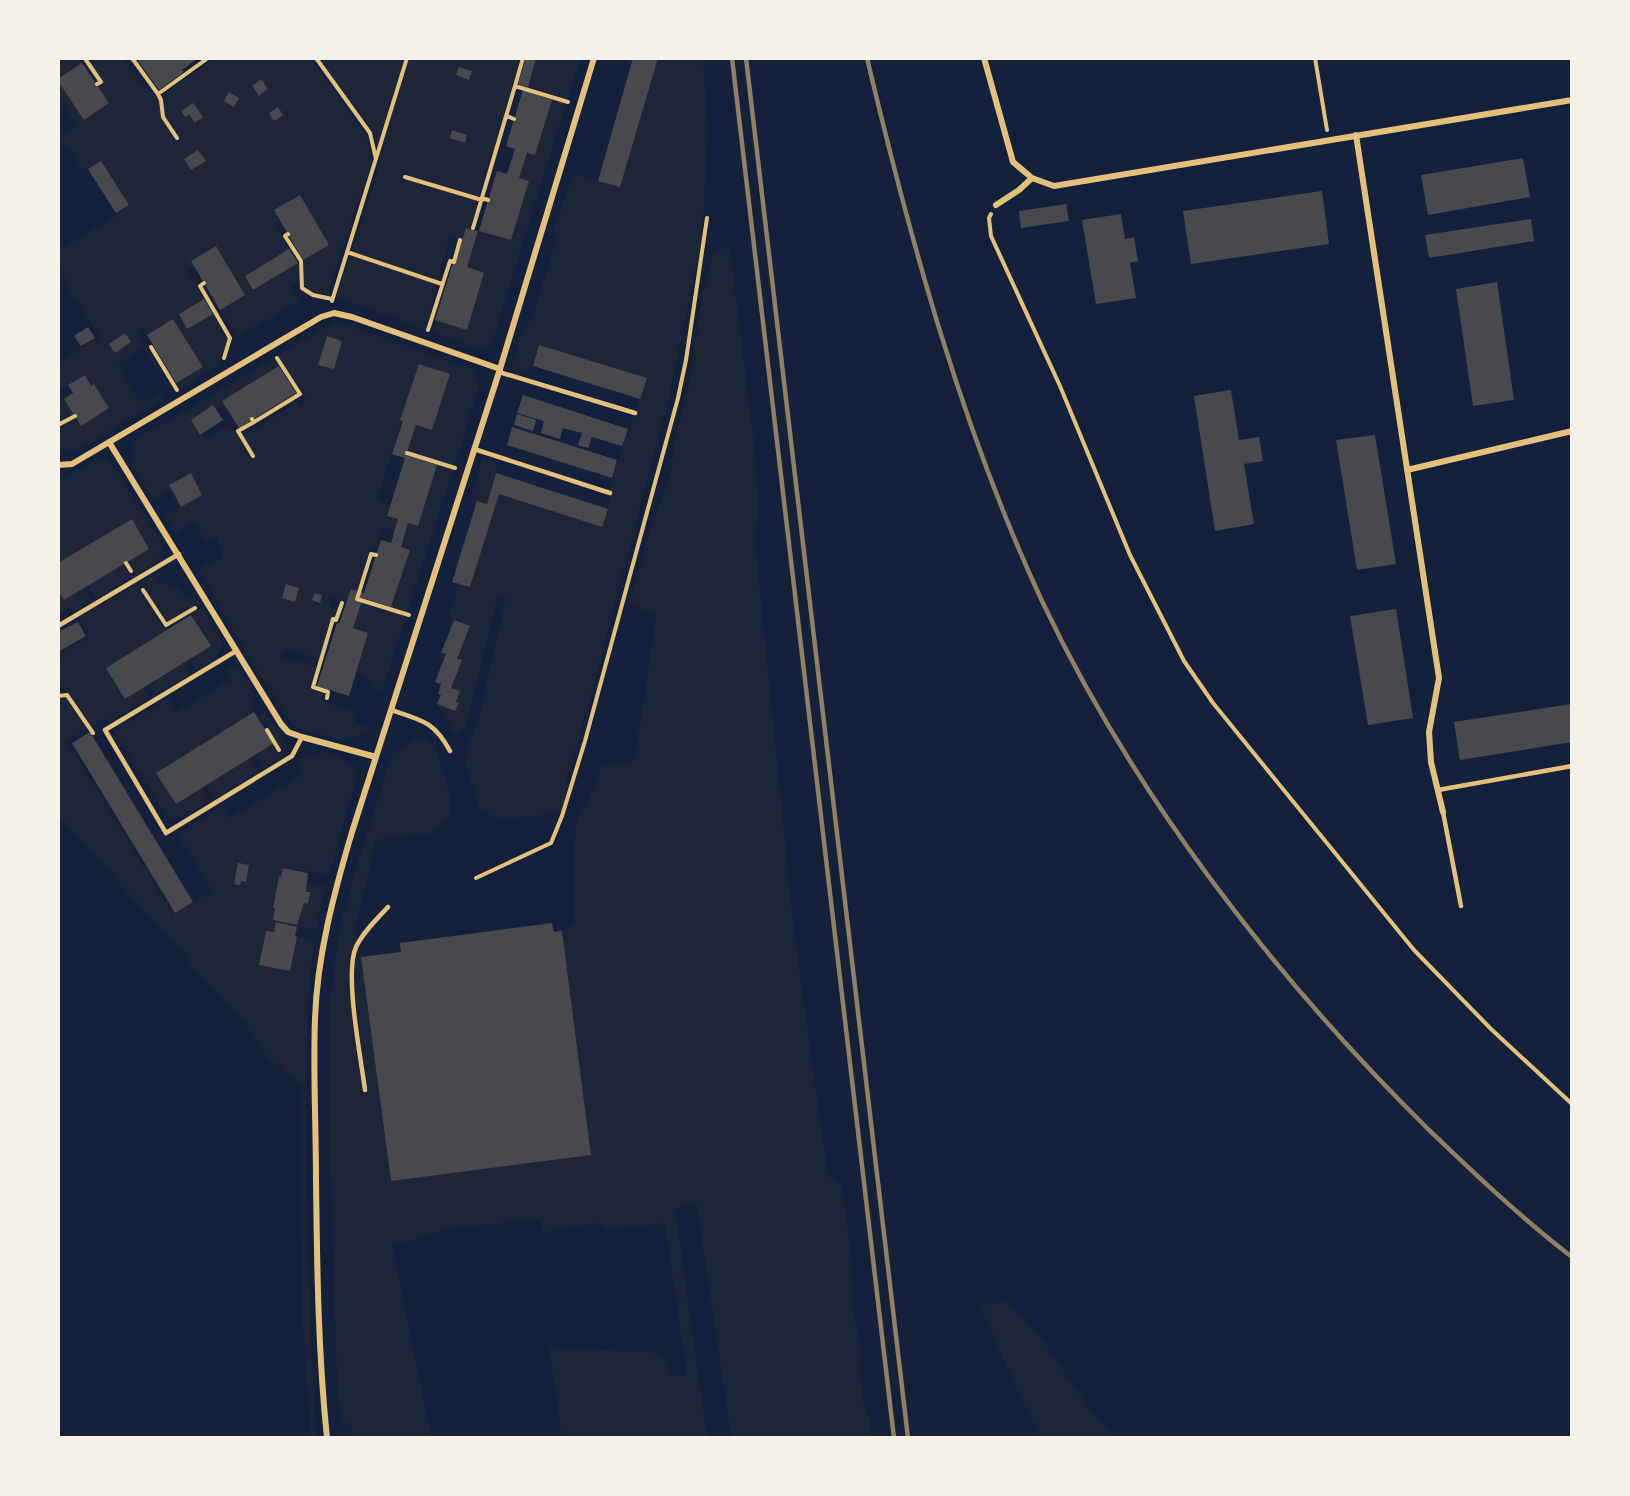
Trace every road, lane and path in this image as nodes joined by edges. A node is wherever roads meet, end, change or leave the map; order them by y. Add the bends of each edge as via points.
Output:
1 (132, 58) edge
2 (208, 58) edge
3 (316, 58) edge
4 (407, 58) edge
5 (523, 58) edge
6 (594, 58) edge
7 (984, 58) edge
8 (1315, 58) edge
9 (86, 60) edge
10 (97, 84) dead end
11 (515, 86) junction
12 (158, 94) junction
13 (1572, 100) edge
14 (580, 105) junction
15 (507, 116) junction
16 (514, 119) dead end
17 (1356, 135) junction
18 (177, 138) dead end
19 (1329, 140) junction
20 (376, 160) junction
21 (405, 177) dead end
22 (1032, 178) junction
23 (482, 199) junction
24 (489, 200) dead end
25 (996, 205) joint
26 (707, 218) dead end
27 (473, 228) dead end
28 (288, 234) dead end
29 (460, 240) dead end
30 (347, 252) junction
31 (204, 283) dead end
32 (442, 284) junction
33 (332, 298) junction
34 (333, 313) junction
35 (230, 338) dead end
36 (424, 343) junction
37 (151, 347) dead end
38 (271, 347) junction
39 (500, 371) junction
40 (183, 399) junction
41 (634, 414) dead end
42 (75, 416) dead end
43 (58, 425) edge
44 (1572, 431) edge
45 (109, 442) junction
46 (474, 449) junction
47 (407, 453) dead end
48 (253, 456) dead end
49 (58, 465) edge
50 (1407, 470) junction
51 (467, 472) junction
52 (610, 493) dead end
53 (179, 554) junction
54 (376, 555) dead end
55 (137, 579) junction
56 (206, 602) junction
57 (342, 603) dead end
58 (421, 619) junction
59 (58, 626) edge
60 (236, 651) junction
61 (58, 696) edge
62 (327, 698) dead end
63 (391, 710) junction
64 (105, 730) junction
65 (302, 737) junction
66 (450, 751) dead end
67 (376, 757) junction
68 (1572, 766) edge
69 (1438, 790) junction
70 (1443, 812) joint
71 (476, 878) dead end
72 (1461, 906) dead end
73 (388, 907) dead end
74 (365, 1090) dead end
75 (1572, 1104) edge
76 (327, 1437) edge

1 - 12 path
2 - 12 path
3 - 20 path via 370,133
4 - 20 path
5 - 11 path
6 - 14 street
7 - 22 street via 1013,162
8 - 19 path
9 - 10 path via 101,82
11 - 14 path
11 - 15 path
12 - 18 path via 164,117
13 - 17 street
14 - 39 street
15 - 16 path
15 - 23 path
17 - 19 street
17 - 50 street
19 - 22 street via 1054,186
20 - 30 path
21 - 23 path
22 - 25 street
23 - 24 path
23 - 27 path
25 - 75 path via 989,218 991,236 1060,386 1130,555 1184,661 1213,704 1414,950
26 - 71 path via 678,398 562,816 551,843
28 - 33 path via 285,236 301,261 300,286 313,295
29 - 32 path
30 - 32 path
30 - 33 path
31 - 35 path via 200,286
32 - 36 path
33 - 34 path
34 - 36 street
34 - 38 street
36 - 39 street
37 - 40 path
38 - 40 street
38 - 48 path via 300,394 238,431
39 - 41 lane
39 - 46 street
40 - 45 street
42 - 43 path
44 - 50 street
45 - 49 street via 72,464
45 - 53 street
46 - 51 street
46 - 52 lane
47 - 51 path
50 - 69 street via 1439,678 1429,732
51 - 58 street
53 - 55 lane
53 - 56 street
54 - 58 path via 371,554 357,599
55 - 56 path via 166,625
55 - 59 lane
56 - 60 street
57 - 62 path via 336,620 333,619 313,687 328,692
58 - 63 street
60 - 64 lane
60 - 65 street via 281,724 288,732
61 - 64 path via 67,695 95,736
63 - 66 lane via 437,729
63 - 67 street
64 - 65 lane via 166,833 292,756
65 - 67 street
67 - 76 street via 337,884 315,1019 318,1308
68 - 69 lane
69 - 70 street
70 - 72 lane
73 - 74 lane via 366,931 354,957 353,1004

